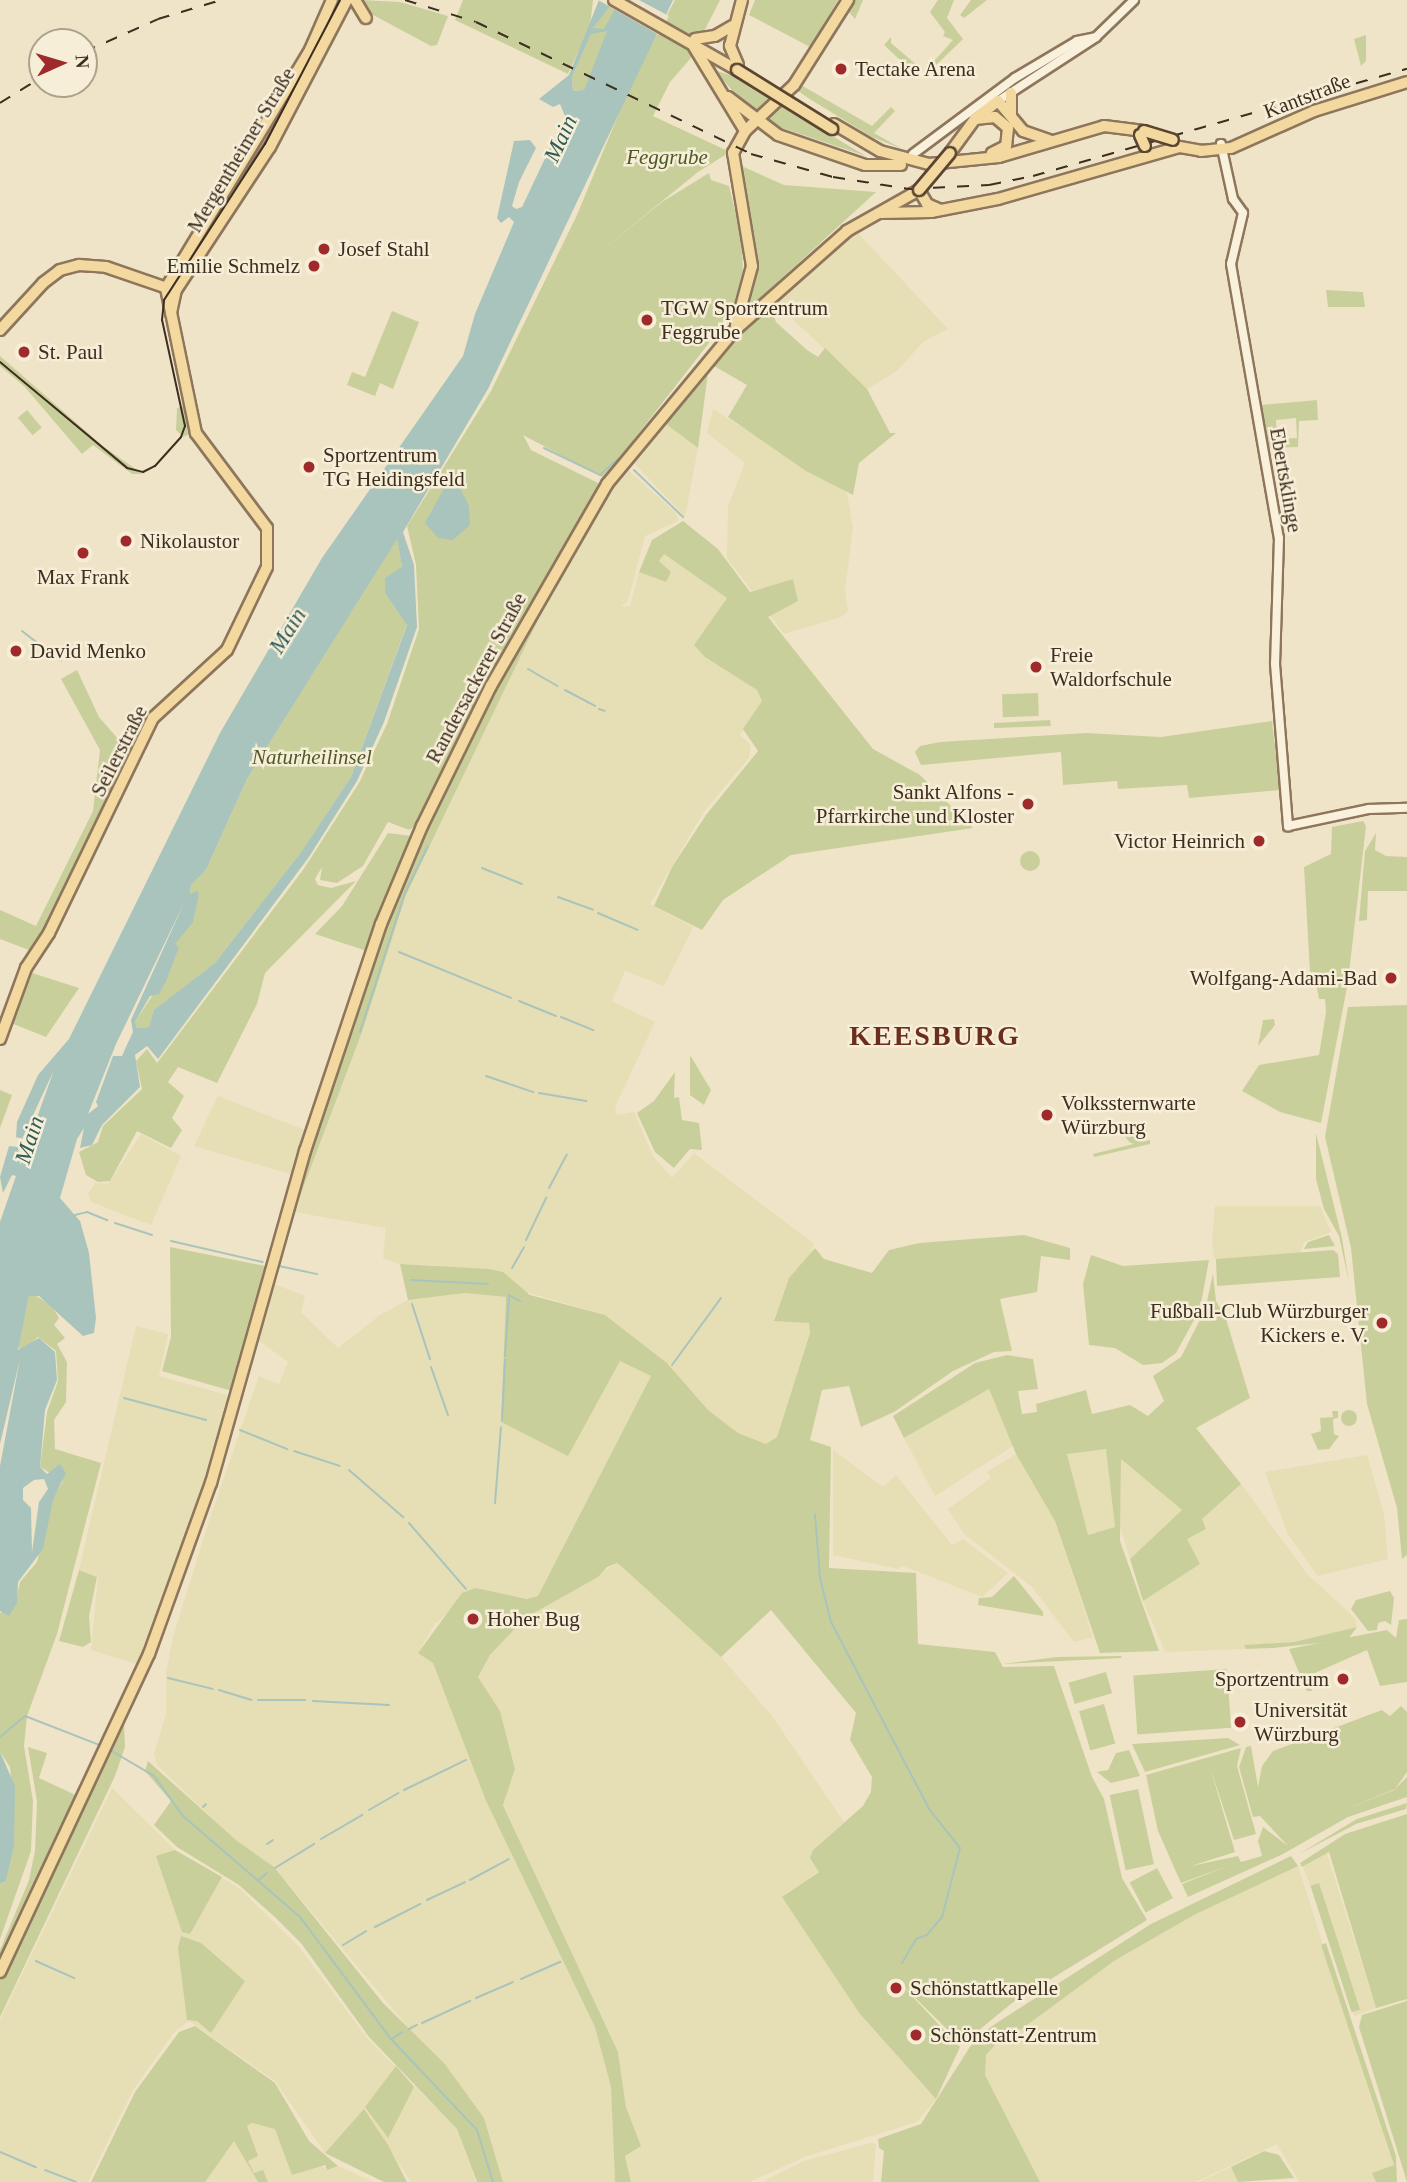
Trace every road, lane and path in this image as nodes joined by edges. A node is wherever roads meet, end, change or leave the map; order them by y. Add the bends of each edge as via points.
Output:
1 (332, 0) edge
2 (347, 0) edge
3 (355, 0) edge
4 (614, 0) edge
5 (626, 0) edge
6 (742, 0) edge
7 (848, 0) edge
8 (1134, 0) edge
9 (366, 18) dead end
10 (732, 26) junction
11 (1096, 37) junction
12 (693, 41) junction
13 (738, 65) junction
14 (1407, 76) edge
15 (1407, 82) edge
16 (1010, 93) junction
17 (729, 97) junction
18 (998, 101) junction
19 (1011, 114) junction
20 (758, 118) junction
21 (975, 119) junction
22 (833, 126) junction
23 (745, 131) junction
24 (1142, 136) junction
25 (1055, 140) junction
26 (1172, 143) junction
27 (1221, 147) junction
28 (892, 156) junction
29 (907, 158) junction
30 (1136, 162) junction
31 (915, 192) junction
32 (945, 209) junction
33 (924, 211) junction
34 (878, 214) junction
35 (171, 289) junction
36 (2, 326) edge
37 (734, 331) junction
38 (1407, 808) edge
39 (0, 1039) edge
40 (0, 1972) edge

1 - 35 main road, Mergentheimer Straße via 307,57
2 - 35 main road, Mergentheimer Straße via 270,147
3 - 9 main road
4 - 12 main road
5 - 12 main road
6 - 10 main road
7 - 20 main road via 794,85
8 - 11 street, Randersackerer Straße
10 - 12 main road
10 - 13 main road via 731,51
11 - 16 street, Randersackerer Straße
11 - 29 street, Randersackerer Straße via 1076,41 1015,78
12 - 13 main road
12 - 17 main road
12 - 22 main road, bridge
13 - 22 main road, bridge
14 - 27 main road via 1312,106
15 - 27 main road, Kantstraße
16 - 18 street, Randersackerer Straße
16 - 19 main road
17 - 20 main road
17 - 23 main road
18 - 19 main road
18 - 21 main road, Randersackerer Straße
19 - 25 main road via 1029,135
20 - 23 main road
20 - 29 main road via 778,135 865,165
21 - 29 main road via 1000,120 1008,128 1006,146 966,158
21 - 31 main road, Randersackerer Straße, bridge
22 - 28 main road
22 - 29 main road
23 - 37 main road via 733,159 752,266
24 - 25 main road via 1104,126
24 - 26 main road, bridge
24 - 29 main road via 1117,130 1088,134 975,167
24 - 30 main road
25 - 28 main road via 956,164
26 - 27 main road
26 - 30 main road
27 - 38 street, Ebertsklinge via 1233,199 1244,212 1231,264 1280,553 1274,655 1289,826 1376,808
28 - 29 main road
30 - 32 main road
31 - 32 main road via 927,204
31 - 33 main road
31 - 34 main road, Randersackerer Straße
32 - 33 main road
33 - 34 main road
34 - 37 main road, Randersackerer Straße via 847,231
35 - 36 main road via 97,265 60,270
35 - 39 main road, Seilerstraße via 170,319 196,433 267,528 267,567 227,650 153,718 49,933 26,968
37 - 40 main road, Randersackerer Straße via 607,484 582,521 468,732 381,924 306,1152 211,1483 149,1654

